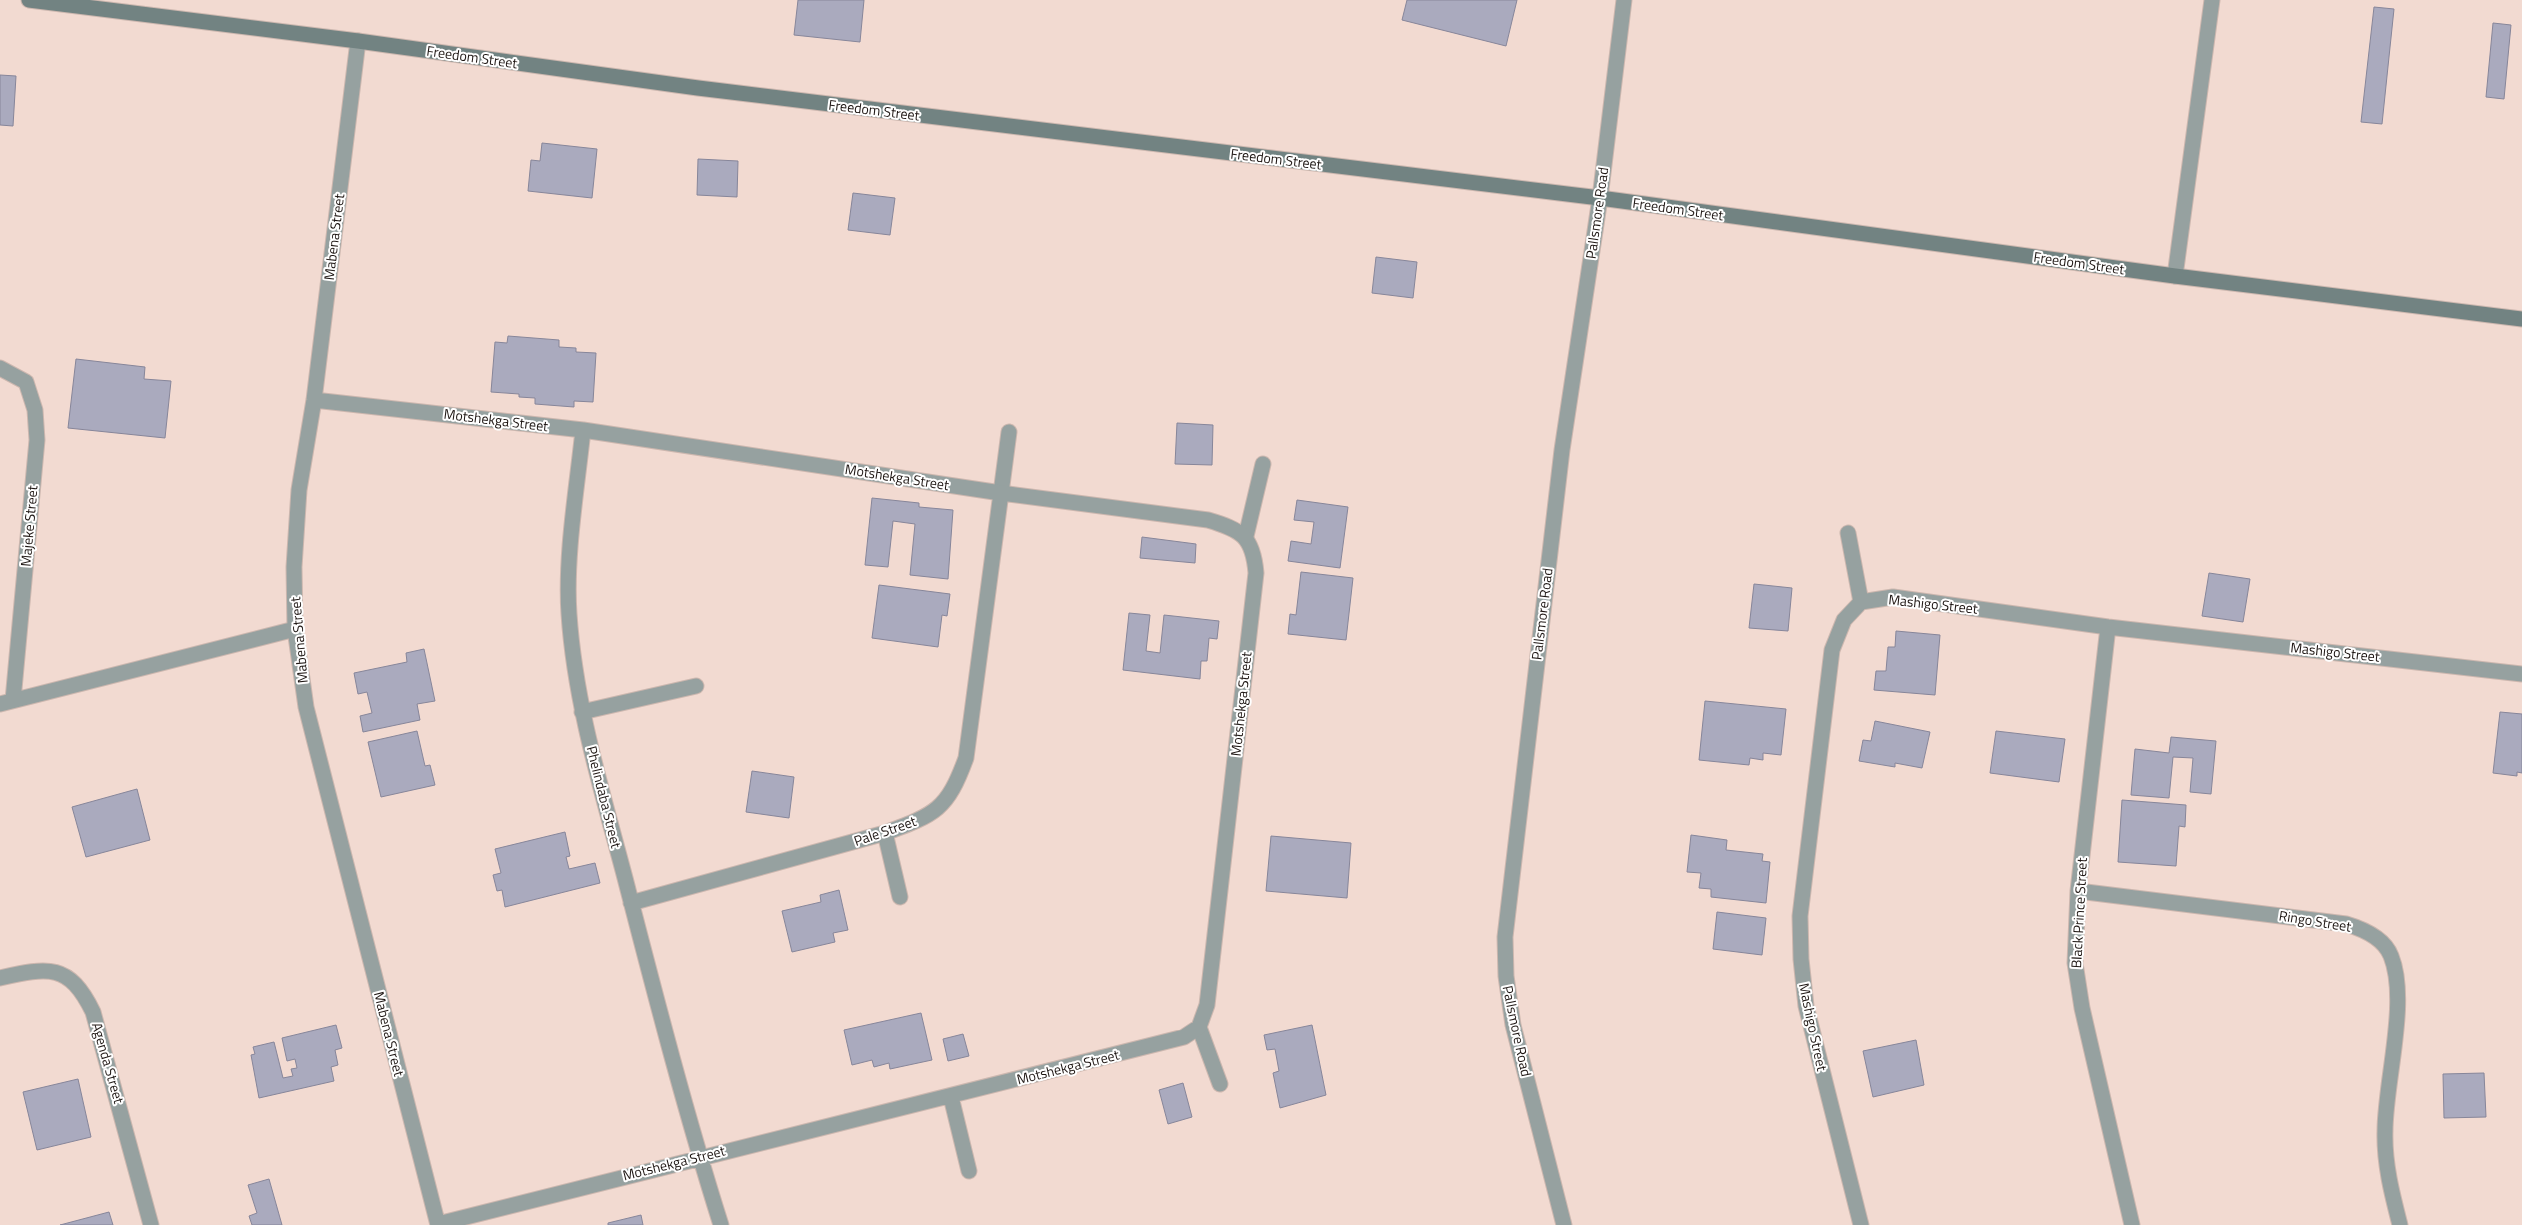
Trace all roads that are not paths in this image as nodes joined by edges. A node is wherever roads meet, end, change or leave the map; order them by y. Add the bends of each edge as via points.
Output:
1 (29, 0) edge
2 (1624, 0) edge
3 (2212, 0) edge
4 (358, 41) junction
5 (1600, 198) junction
6 (2175, 276) junction
7 (2522, 319) edge
8 (0, 368) edge
9 (314, 400) junction
10 (583, 430) junction
11 (1009, 432) dead end
12 (1263, 464) dead end
13 (1001, 493) junction
14 (1848, 533) dead end
15 (1246, 536) junction
16 (1860, 602) junction
17 (2108, 626) junction
18 (295, 629) junction
19 (2522, 674) edge
20 (696, 686) dead end
21 (6, 702) edge
22 (582, 712) junction
23 (885, 834) junction
24 (2078, 892) junction
25 (900, 896) dead end
26 (631, 903) junction
27 (0, 978) edge
28 (1199, 1027) junction
29 (1220, 1084) dead end
30 (951, 1097) junction
31 (699, 1156) junction
32 (969, 1171) dead end
33 (151, 1225) edge
34 (438, 1225) edge
35 (721, 1225) edge
36 (1564, 1225) edge
37 (1860, 1225) edge
38 (2132, 1225) edge
39 (2400, 1225) edge

1 - 4 street, Freedom Street
2 - 5 street, Pallsmore Road
3 - 6 street
4 - 5 street, Freedom Street via 726,92
4 - 9 street, Mabena Street
5 - 6 street, Freedom Street
5 - 36 street, Pallsmore Road via 1562,450 1504,937 1513,1025
6 - 7 street, Freedom Street
8 - 21 street, Majeke Street via 26,382 36,410 37,440
9 - 10 street, Motshekga Street
9 - 18 street, Mabena Street via 299,490 294,567
10 - 13 street, Motshekga Street
10 - 22 street, Phelindaba Street via 569,611
11 - 13 street, Pale Street
12 - 15 street
13 - 15 street, Motshekga Street via 1208,520
13 - 23 street, Pale Street via 966,758 955,789 938,809 917,822
14 - 16 street
15 - 28 street, Motshekga Street via 1254,555 1256,573 1207,1005
16 - 17 street, Mashigo Street via 1893,597
16 - 37 street, Mashigo Street via 1844,620 1832,650 1800,916 1806,1006
17 - 19 street, Mashigo Street
17 - 24 street, Black Prince Street
18 - 21 street, Majeke Street
18 - 34 street, Mabena Street via 306,708
20 - 22 street
22 - 26 street, Phelindaba Street
23 - 25 street
23 - 26 street, Pale Street
24 - 38 street, Black Prince Street via 2077,984
24 - 39 street, Ringo Street via 2346,924 2380,941 2391,956 2397,990 2384,1130 2386,1159
26 - 31 street, Phelindaba Street
27 - 33 street, Agenda Street via 34,970 56,972 71,978 83,992 93,1012
28 - 29 street
28 - 30 street, Motshekga Street via 1184,1037
30 - 31 street, Motshekga Street
30 - 32 street
31 - 34 street, Motshekga Street
31 - 35 street, Phelindaba Street

